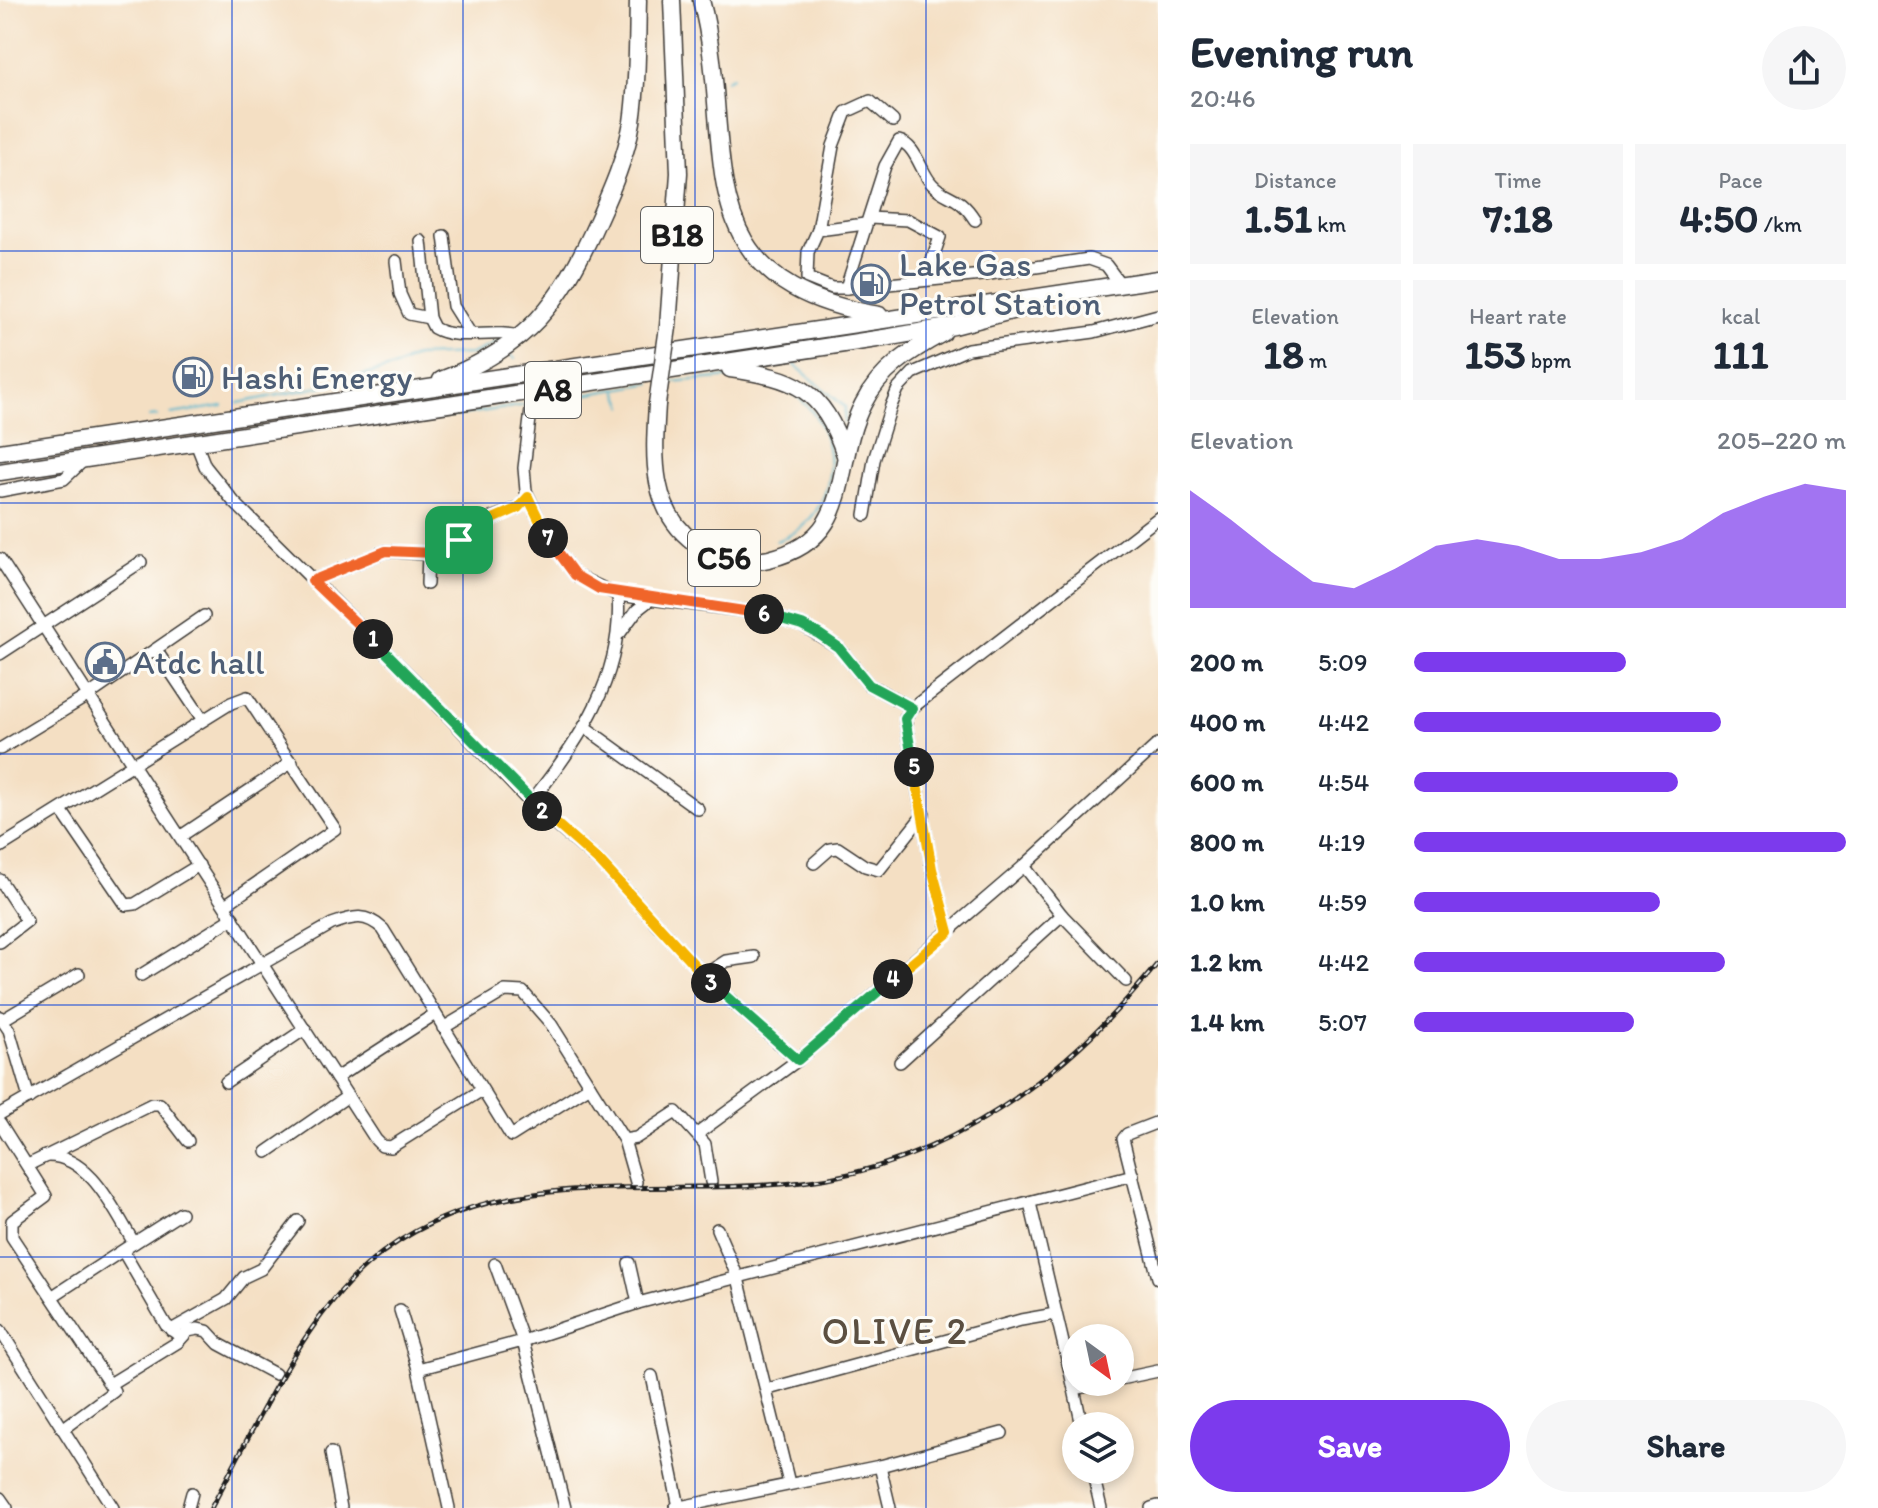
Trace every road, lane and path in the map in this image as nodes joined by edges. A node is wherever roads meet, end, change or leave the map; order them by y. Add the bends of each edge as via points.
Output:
1 (638, 0) edge
2 (674, 0) edge
3 (701, 0) edge
4 (893, 121) dead end
5 (975, 220) dead end
6 (867, 221) junction
7 (818, 230) junction
8 (444, 236) dead end
9 (421, 241) dead end
10 (396, 261) dead end
11 (447, 262) junction
12 (426, 265) junction
13 (926, 278) junction
14 (1158, 279) edge
15 (1121, 285) junction
16 (846, 288) junction
17 (1103, 288) junction
18 (1158, 315) edge
19 (429, 318) junction
20 (899, 318) junction
21 (954, 326) junction
22 (470, 333) junction
23 (521, 337) junction
24 (709, 366) junction
25 (405, 392) junction
26 (533, 394) junction
27 (657, 404) joint
28 (196, 443) junction
29 (0, 452) edge
30 (846, 457) junction
31 (85, 459) junction
32 (0, 472) edge
33 (0, 491) edge
34 (528, 497) junction
35 (865, 515) dead end
36 (1158, 518) edge
37 (428, 553) junction
38 (0, 559) edge
39 (141, 562) dead end
40 (312, 581) junction
41 (427, 584) dead end
42 (618, 595) junction
43 (652, 599) junction
44 (204, 616) dead end
45 (44, 627) junction
46 (617, 638) junction
47 (156, 650) junction
48 (0, 654) edge
49 (89, 695) junction
50 (912, 708) junction
51 (203, 720) junction
52 (586, 728) junction
53 (1158, 744) edge
54 (0, 749) edge
55 (292, 762) junction
56 (130, 764) junction
57 (513, 785) junction
58 (545, 785) junction
59 (530, 803) junction
60 (698, 809) dead end
61 (61, 810) junction
62 (924, 814) junction
63 (181, 836) junction
64 (0, 847) edge
65 (814, 863) dead end
66 (199, 865) junction
67 (1024, 866) junction
68 (0, 880) edge
69 (225, 905) junction
70 (1062, 915) junction
71 (233, 918) junction
72 (949, 932) junction
73 (0, 942) edge
74 (754, 957) dead end
75 (261, 965) junction
76 (79, 974) dead end
77 (141, 975) dead end
78 (704, 975) junction
79 (1126, 981) dead end
80 (435, 1014) junction
81 (2, 1018) edge
82 (443, 1028) junction
83 (305, 1029) junction
84 (798, 1060) junction
85 (900, 1062) dead end
86 (336, 1078) junction
87 (226, 1082) dead end
88 (590, 1086) junction
89 (482, 1090) junction
90 (348, 1096) junction
91 (29, 1098) junction
92 (0, 1114) edge
93 (1158, 1122) edge
94 (0, 1123) edge
95 (697, 1134) junction
96 (624, 1140) junction
97 (188, 1141) dead end
98 (267, 1152) dead end
99 (45, 1156) junction
100 (28, 1165) junction
101 (1133, 1175) junction
102 (636, 1182) dead end
103 (711, 1182) dead end
104 (1030, 1203) junction
105 (181, 1213) dead end
106 (298, 1221) dead end
107 (717, 1229) dead end
108 (1153, 1234) edge
109 (134, 1243) junction
110 (123, 1251) junction
111 (629, 1263) dead end
112 (495, 1264) dead end
113 (738, 1278) junction
114 (1158, 1278) edge
115 (53, 1296) junction
116 (638, 1303) junction
117 (400, 1310) dead end
118 (1055, 1314) junction
119 (0, 1330) edge
120 (171, 1330) junction
121 (182, 1336) junction
122 (523, 1341) junction
123 (1062, 1342) edge
124 (4, 1348) edge
125 (418, 1369) junction
126 (1158, 1371) edge
127 (275, 1374) dead end
128 (652, 1376) dead end
129 (1134, 1376) edge
130 (110, 1384) junction
131 (768, 1389) junction
132 (64, 1428) junction
133 (1002, 1433) dead end
134 (331, 1453) dead end
135 (880, 1466) junction
136 (789, 1483) junction
137 (1095, 1484) edge
138 (192, 1493) dead end
139 (0, 1498) edge
140 (1158, 1506) edge
141 (111, 1507) edge
142 (7, 1508) edge
143 (188, 1508) edge
144 (341, 1508) edge
145 (449, 1508) edge
146 (565, 1508) edge
147 (677, 1508) edge
148 (890, 1508) edge
149 (1101, 1508) edge
150 (1151, 1508) edge

1 - 23 highway via 632,118 618,173 567,285
2 - 27 highway, B18, bridge via 680,143 676,249
3 - 20 highway via 715,67 723,186 744,240 782,281 811,299
4 - 7 street via 870,101 846,112 833,146
5 - 6 street via 962,201 932,184 901,140 885,166
6 - 7 street
6 - 13 street via 908,220 940,237
6 - 16 street
7 - 16 street via 805,275 815,283
8 - 11 street
9 - 12 street
10 - 19 street via 403,307 409,314
11 - 12 street
11 - 22 street via 453,306
12 - 19 street
13 - 15 street via 1089,259 1106,265
13 - 16 street
14 - 15 highway, A8
15 - 17 highway, A8
17 - 20 highway, A8
17 - 21 highway, A8
18 - 35 street via 1094,332 978,346 913,373 891,406 874,460
19 - 22 street via 442,332
20 - 25 highway, A8
21 - 24 highway, A8
21 - 30 highway via 899,360 880,379 857,416
22 - 23 street
23 - 25 highway via 479,365
24 - 26 highway, A8
24 - 30 highway via 762,372 800,387 825,412
25 - 29 highway, A8
26 - 28 highway, A8
26 - 34 street via 524,468
27 - 30 highway, C56 via 654,466 663,502 690,540 722,557 770,558 815,535 835,508
28 - 31 highway, A8
28 - 40 street via 215,480
31 - 32 highway, A8
31 - 33 street via 64,479
34 - 37 street via 518,508
34 - 42 street via 566,565 585,582
36 - 50 street
37 - 40 street via 386,551
37 - 41 street
38 - 45 street
39 - 45 street
40 - 57 street
42 - 43 street
42 - 46 street
43 - 46 street
43 - 50 street via 760,613 802,625 838,647 869,685
44 - 47 street
45 - 48 street
45 - 49 street
46 - 52 street
47 - 49 street
47 - 51 street
49 - 54 street
49 - 56 street
50 - 62 street via 905,719 906,734
51 - 55 street via 247,697
51 - 56 street
52 - 58 street
52 - 60 street
53 - 67 street
55 - 63 street
55 - 69 street via 334,831
56 - 61 street
56 - 63 street
57 - 58 street
57 - 59 street
58 - 59 street
59 - 78 street via 601,863
61 - 64 street
61 - 66 street via 126,905
62 - 65 street via 879,870 838,848
62 - 72 street
63 - 66 street
66 - 69 street
67 - 70 street
67 - 72 street
68 - 73 street via 27,921
69 - 71 street
70 - 79 street
70 - 85 street
71 - 75 street
71 - 77 street
72 - 84 street
74 - 78 street via 726,961
75 - 80 street via 332,924 353,916 368,918 383,929
75 - 83 street
75 - 91 street
76 - 81 street
78 - 84 street
80 - 82 street
80 - 86 street
81 - 91 street
82 - 88 street via 505,991 523,992 551,1024
82 - 89 street
83 - 86 street
83 - 87 street
84 - 95 street
86 - 90 street
88 - 89 street via 513,1137
88 - 96 street
89 - 90 street via 391,1147 376,1140
90 - 98 street
91 - 92 street
93 - 101 street via 1123,1139
94 - 100 street
95 - 96 street via 676,1112
95 - 103 street via 706,1147
96 - 102 street
97 - 99 street via 168,1111 152,1104
99 - 100 street
99 - 109 street via 61,1155 83,1167
100 - 115 street via 46,1196 12,1221 11,1232
101 - 104 street
101 - 108 street
104 - 113 street
104 - 118 street
105 - 109 street
106 - 120 street via 261,1269 244,1277 226,1299
107 - 113 street
108 - 114 street
109 - 110 street
110 - 115 street
110 - 120 street
111 - 116 street
112 - 122 street
113 - 116 street
113 - 131 street
115 - 130 street
116 - 122 street
117 - 125 street
118 - 123 street
118 - 131 street
119 - 124 street
120 - 121 street
121 - 127 street via 191,1330 207,1331 219,1344
121 - 130 street
122 - 125 street
122 - 146 street
124 - 132 street
125 - 145 street
126 - 129 street
128 - 147 street
130 - 132 street via 113,1394
131 - 136 street
132 - 141 street
133 - 135 street
134 - 144 street
135 - 136 street
135 - 148 street
136 - 147 street
137 - 149 street
138 - 143 street
139 - 142 street
140 - 150 street

